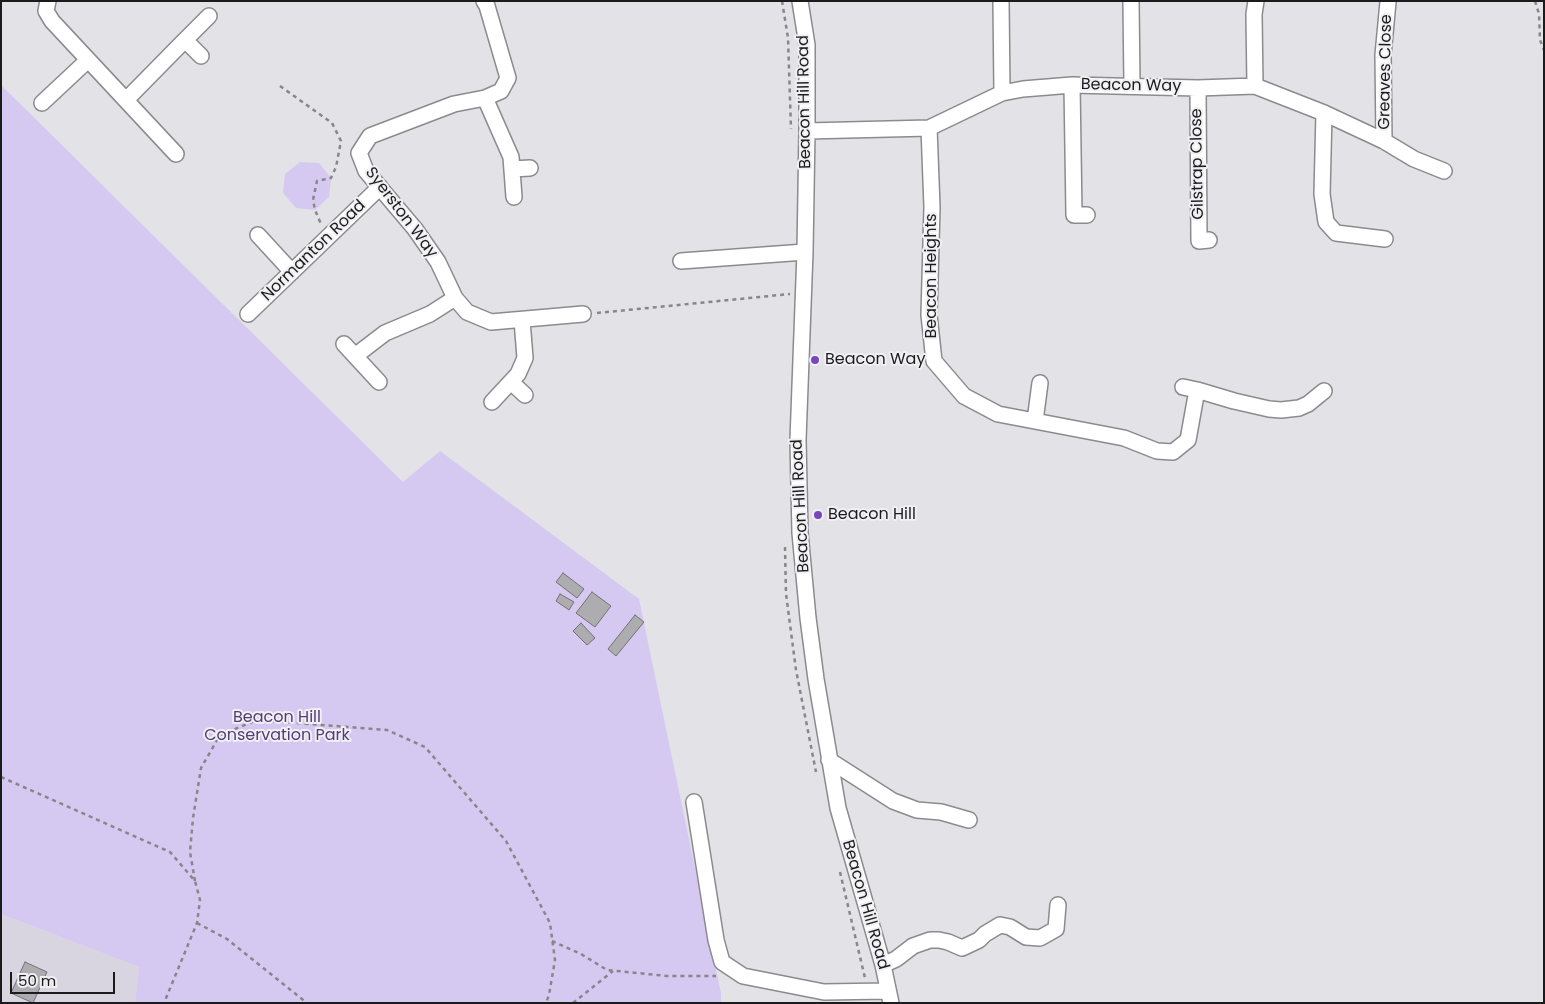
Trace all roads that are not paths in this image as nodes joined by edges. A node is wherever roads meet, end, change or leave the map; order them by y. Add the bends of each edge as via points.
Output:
1 (48, 1) edge
2 (484, 1) edge
3 (800, 1) edge
4 (1001, 1) edge
5 (1131, 1) edge
6 (1256, 1) edge
7 (1388, 2) edge
8 (209, 16) dead end
9 (185, 40) junction
10 (202, 56) dead end
11 (88, 60) junction
12 (1072, 85) junction
13 (1132, 86) junction
14 (1255, 86) junction
15 (1198, 88) junction
16 (1002, 93) junction
17 (485, 98) junction
18 (126, 100) junction
19 (42, 103) dead end
20 (1324, 113) junction
21 (929, 128) junction
22 (808, 131) junction
23 (1384, 141) junction
24 (176, 154) dead end
25 (530, 168) dead end
26 (512, 169) junction
27 (1444, 171) dead end
28 (380, 187) junction
29 (514, 197) dead end
30 (1075, 215) dead end
31 (258, 235) dead end
32 (1385, 239) dead end
33 (1199, 241) dead end
34 (805, 252) junction
35 (681, 261) dead end
36 (292, 272) junction
37 (455, 298) junction
38 (248, 314) dead end
39 (583, 314) road end
40 (522, 320) junction
41 (344, 344) dead end
42 (355, 356) junction
43 (379, 382) dead end
44 (511, 382) junction
45 (1040, 383) dead end
46 (1324, 391) dead end
47 (525, 396) dead end
48 (492, 402) dead end
49 (1035, 421) junction
50 (830, 760) junction
51 (694, 802) dead end
52 (969, 820) dead end
53 (1058, 905) dead end
54 (883, 966) junction
55 (889, 997) edge

1 - 11 street via 46,11 52,21
2 - 17 street, Syerston Way via 508,78 501,91
3 - 22 street, Beacon Hill Road via 807,45
4 - 16 street
5 - 13 street
6 - 14 street
7 - 23 street, Greaves Close via 1383,55
8 - 9 street
9 - 10 street
9 - 18 street
11 - 18 street
11 - 19 street
12 - 13 street, Beacon Way
12 - 16 street, Beacon Way
12 - 30 street
13 - 15 street, Beacon Way
14 - 15 street, Beacon Way
14 - 20 street, Beacon Way
15 - 33 street, Gilstrap Close
16 - 21 street, Beacon Way
17 - 26 street via 511,157
17 - 28 street, Syerston Way via 454,104 370,136 359,152 366,171
18 - 24 street
20 - 23 street, Beacon Way
20 - 32 street via 1322,194 1326,222 1336,233
21 - 22 street, Beacon Way
21 - 49 street, Beacon Heights via 932,206 929,315 934,361 964,396 998,414
22 - 34 street, Beacon Hill Road
23 - 27 street, Beacon Way via 1414,159
25 - 26 street
26 - 29 street
28 - 36 street, Normanton Road
28 - 37 street, Syerston Way via 433,255
31 - 36 street
34 - 35 street
34 - 50 street, Beacon Hill Road via 798,440 800,533 816,680
36 - 38 street, Normanton Road
37 - 40 street, Syerston Way via 467,312 491,322
37 - 42 street via 430,314 385,333
39 - 40 street, Syerston Way
40 - 44 street via 525,358
41 - 42 street
42 - 43 street
44 - 47 street
44 - 48 street
45 - 49 street
46 - 49 street, Beacon Heights via 1299,408 1281,410 1197,390 1188,440 1173,452 1157,451 1124,438
50 - 52 street via 893,801 917,810 941,812
50 - 54 street, Beacon Hill Road via 838,808
51 - 55 street via 722,962 743,976 824,992
53 - 54 street via 1056,929 1040,938 1026,937 1000,925 962,948 930,940 913,946
54 - 55 street, Beacon Hill Road

